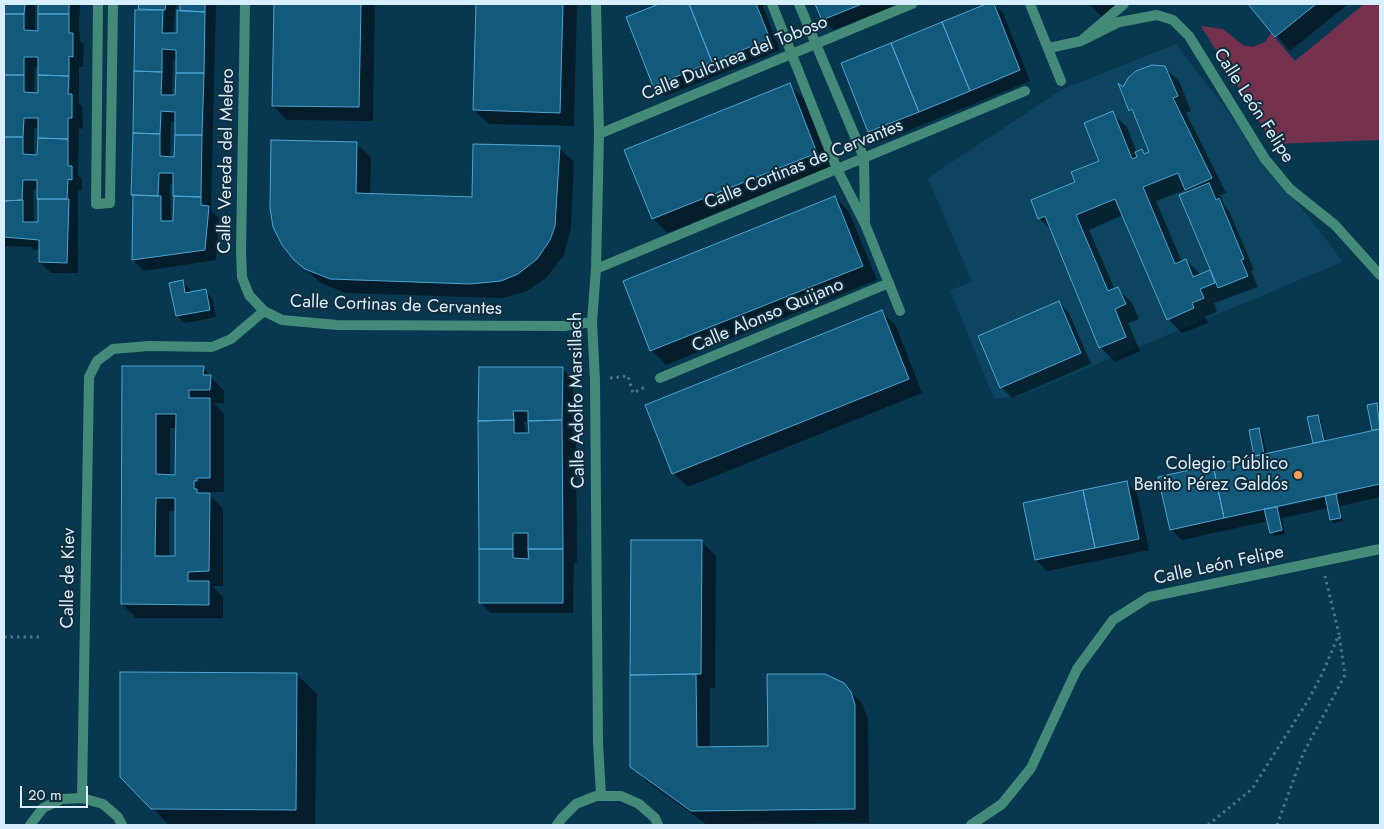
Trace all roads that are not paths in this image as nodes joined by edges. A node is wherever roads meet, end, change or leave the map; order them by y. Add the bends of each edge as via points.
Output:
1 (98, 4) edge
2 (113, 4) edge
3 (246, 4) edge
4 (596, 4) edge
5 (772, 4) edge
6 (799, 4) edge
7 (912, 4) edge
8 (1030, 4) edge
9 (1124, 4) edge
10 (1081, 41) junction
11 (814, 44) junction
12 (1049, 48) junction
13 (792, 54) junction
14 (1061, 81) dead end
15 (1025, 91) dead end
16 (598, 134) junction
17 (864, 158) junction
18 (838, 168) junction
19 (865, 224) junction
20 (596, 268) junction
21 (1380, 275) edge
22 (889, 283) junction
23 (264, 311) junction
24 (900, 311) dead end
25 (592, 322) junction
26 (97, 360) joint
27 (660, 378) dead end
28 (1380, 549) edge
29 (601, 796) junction
30 (82, 798) junction
31 (28, 823) edge
32 (123, 825) edge
33 (557, 825) edge
34 (658, 825) edge
35 (971, 825) edge

1 - 2 street via 96,204 110,203
3 - 23 street, Calle Vereda del Melero via 242,277 249,295
4 - 16 street, Calle Adolfo Marsillach
5 - 13 street
6 - 11 street
7 - 11 street, Calle Dulcinea del Toboso
8 - 12 street
9 - 10 street
10 - 12 street
10 - 21 street, Calle León Felipe via 1119,22 1157,15 1173,20 1188,36 1265,159 1290,189 1335,225
11 - 13 street, Calle Dulcinea del Toboso
11 - 17 street
12 - 14 street
13 - 16 street, Calle Dulcinea del Toboso
13 - 18 street
15 - 17 street, Calle Cortinas de Cervantes
16 - 20 street, Calle Adolfo Marsillach
17 - 18 street, Calle Cortinas de Cervantes
17 - 19 street
18 - 19 street
18 - 20 street, Calle Cortinas de Cervantes
19 - 22 street
20 - 25 street, Calle Adolfo Marsillach
22 - 24 street
22 - 27 street, Calle Alonso Quijano
23 - 25 street, Calle Cortinas de Cervantes via 282,320 337,325 564,326
23 - 26 street, Calle Cortinas de Cervantes via 231,339 212,347 114,349
25 - 29 street, Calle Adolfo Marsillach
26 - 30 street, Calle de Kiev via 88,377
28 - 35 street, Calle León Felipe via 1149,598 1113,620 1077,669 1031,768 1002,804
29 - 33 street via 576,804
29 - 34 street via 621,796 639,804
30 - 31 street via 62,799 43,808
30 - 32 street via 103,804

